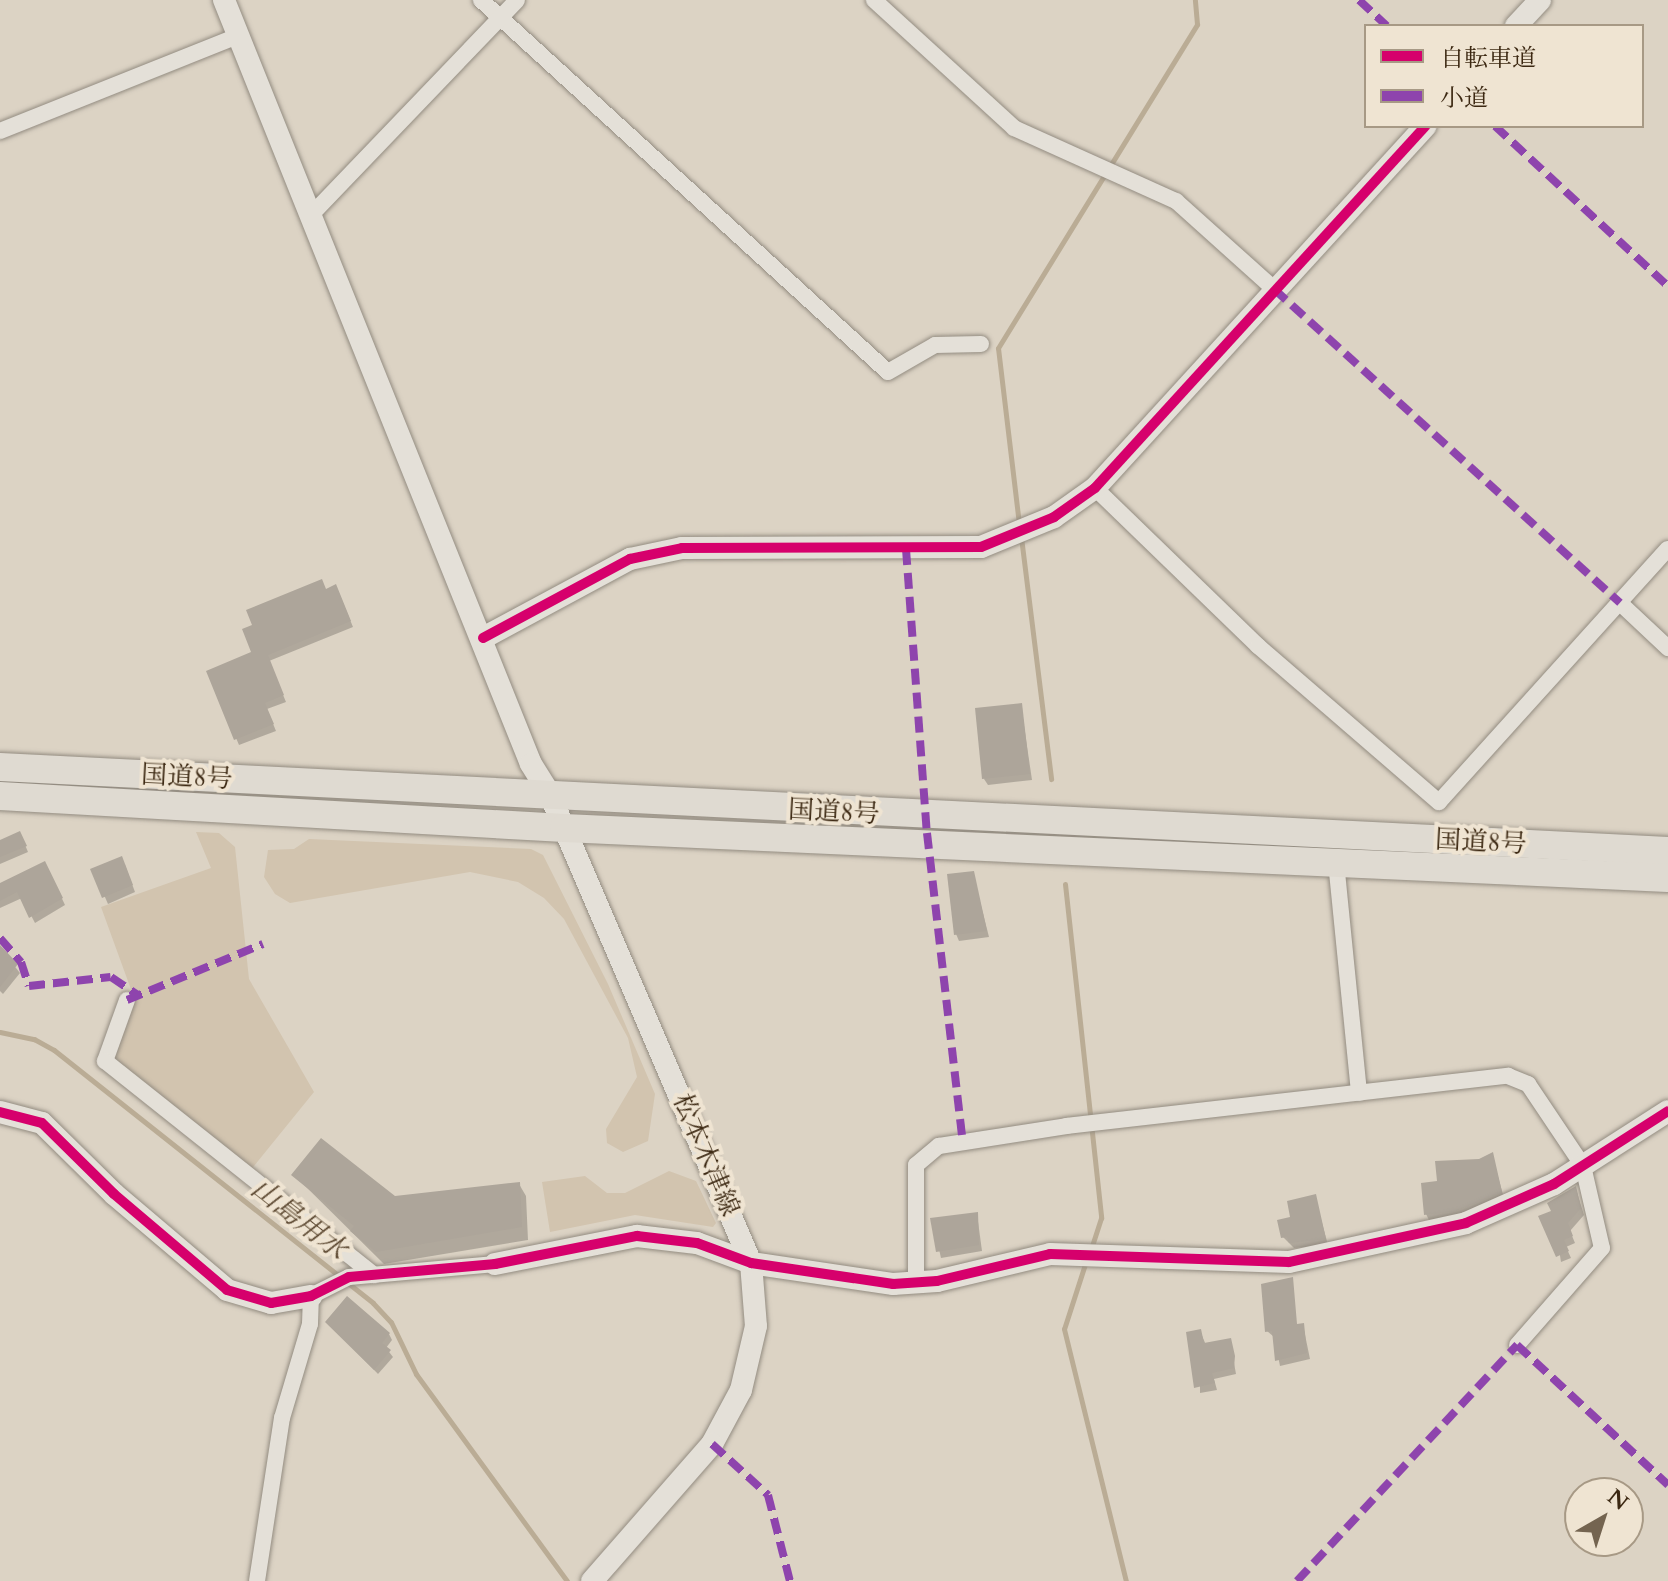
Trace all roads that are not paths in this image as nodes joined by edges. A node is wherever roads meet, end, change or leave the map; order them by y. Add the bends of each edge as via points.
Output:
1 (224, 0) edge
2 (481, 0) edge
3 (517, 0) edge
4 (874, 0) edge
5 (1540, 0) edge
6 (501, 18) junction
7 (1518, 24) edge
8 (237, 36) junction
9 (1423, 128) edge
10 (0, 131) edge
11 (312, 214) junction
12 (1274, 289) junction
13 (981, 344) dead end
14 (1095, 488) junction
15 (1668, 549) edge
16 (1620, 603) junction
17 (483, 638) junction
18 (1668, 648) edge
19 (0, 767) edge
20 (550, 795) junction
21 (0, 796) edge
22 (564, 828) junction
23 (1668, 851) edge
24 (1336, 862) junction
25 (1668, 878) edge
26 (127, 1000) dead end
27 (1359, 1093) junction
28 (1668, 1111) edge
29 (0, 1112) edge
30 (1583, 1166) junction
31 (751, 1263) junction
32 (495, 1264) joint
33 (374, 1275) junction
34 (916, 1282) junction
35 (311, 1296) junction
36 (1517, 1345) dead end
37 (257, 1581) edge
38 (592, 1581) edge

1 - 8 street, 松本木津線
2 - 6 street
3 - 6 street
4 - 12 street via 1014,128 1176,201
5 - 7 street
6 - 11 street
6 - 13 street via 888,372 935,345
8 - 10 street
8 - 11 street, 松本木津線
9 - 12 street
11 - 17 street, 松本木津線
12 - 14 street
14 - 16 street via 1258,646 1439,802
14 - 17 street via 1037,524 981,547 682,548 630,559
15 - 16 street
16 - 18 street
17 - 20 street, 松本木津線 via 531,764
19 - 20 highway, 国道8号
20 - 22 street, 松本木津線
20 - 23 highway, 国道8号
21 - 22 highway, 国道8号
22 - 24 highway, 国道8号
22 - 31 street, 松本木津線
24 - 25 highway, 国道8号
24 - 27 street
26 - 33 street via 105,1061
27 - 30 street via 1508,1076 1528,1084
27 - 34 street via 1080,1124 939,1146 916,1165
28 - 30 street
29 - 35 street via 42,1123 114,1194 227,1290 271,1303
30 - 34 street via 1466,1223 1289,1262 1066,1254
30 - 36 street via 1602,1248
31 - 32 street via 697,1243 637,1236
31 - 34 street via 893,1284
31 - 38 street, 松本木津線 via 756,1326 741,1390 712,1444
32 - 33 street
33 - 35 street via 343,1281
35 - 37 street via 310,1324 282,1418

